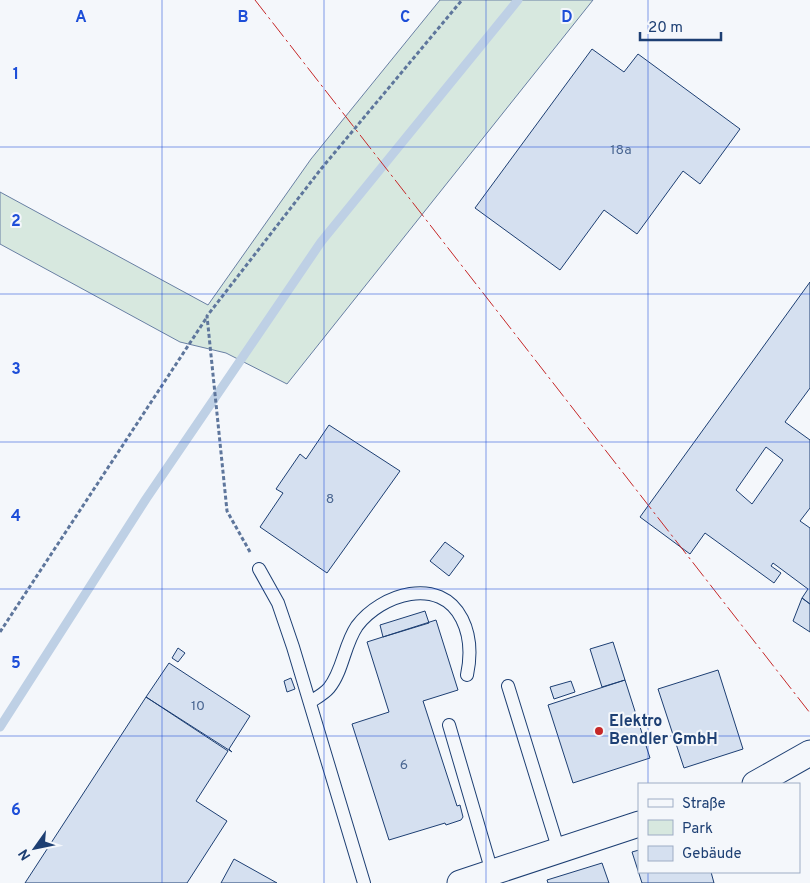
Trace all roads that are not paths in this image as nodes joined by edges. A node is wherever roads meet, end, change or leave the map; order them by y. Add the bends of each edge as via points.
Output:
1 (259, 569) road end
2 (467, 675) dead end
3 (508, 686) dead end
4 (310, 702) junction
5 (449, 726) dead end
6 (810, 753) edge
7 (758, 783) edge
8 (638, 824) edge
9 (559, 851) junction
10 (492, 872) junction
11 (364, 883) edge
12 (460, 883) edge

1 - 4 lane via 278,603
2 - 4 lane via 471,658 462,619 451,605 426,591 389,600 358,625 328,689
3 - 9 lane
4 - 11 lane
5 - 10 lane
6 - 7 street
8 - 9 street
9 - 10 street
10 - 12 street

